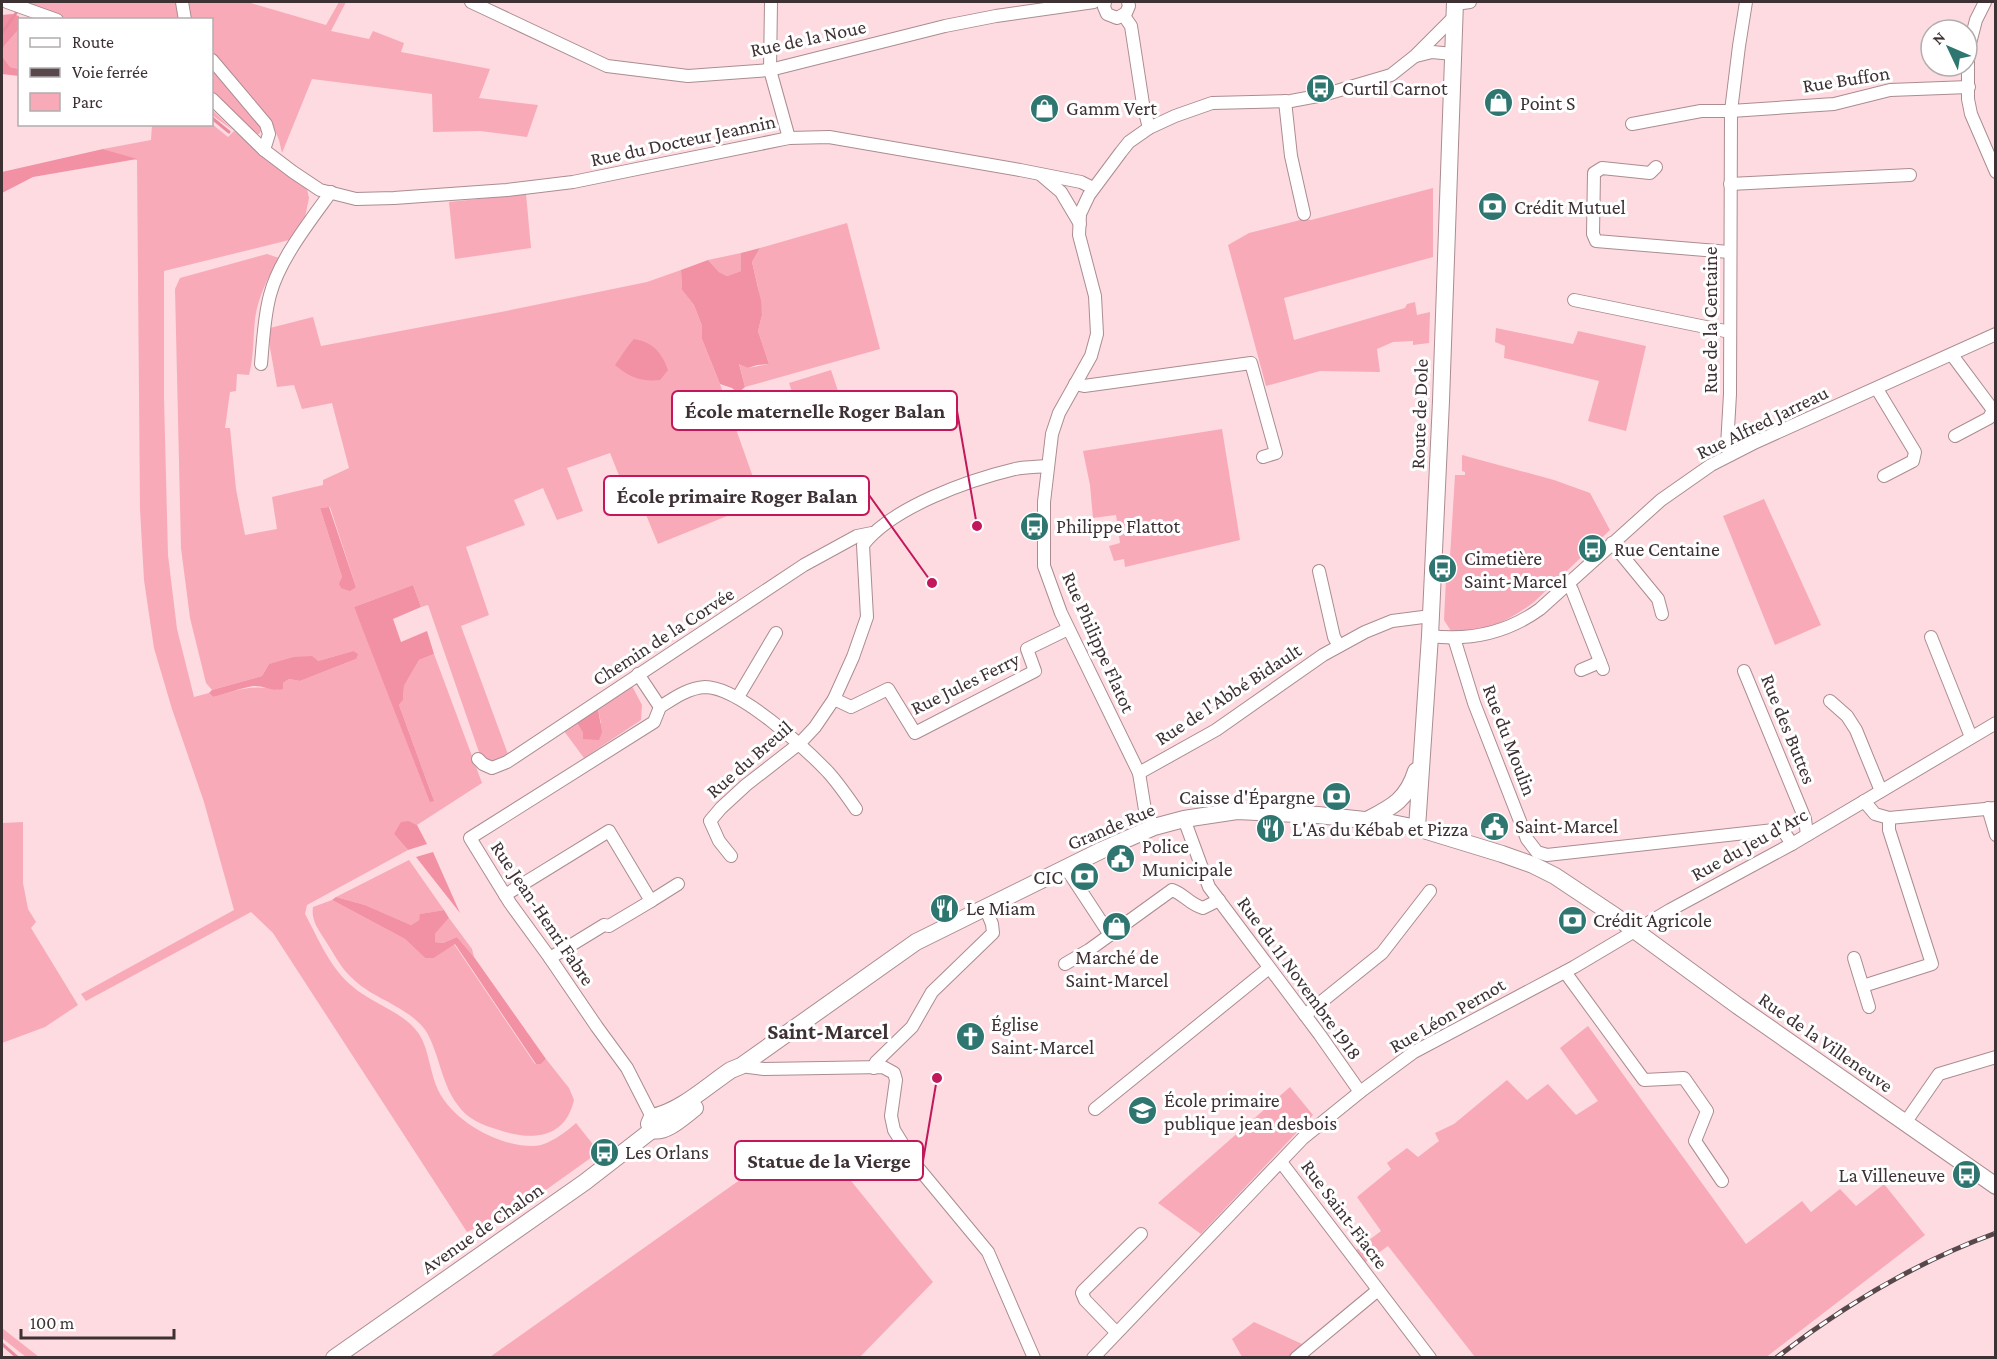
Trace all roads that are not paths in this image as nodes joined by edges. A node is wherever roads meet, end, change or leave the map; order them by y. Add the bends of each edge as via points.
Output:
1 (7, 2) edge
2 (182, 2) edge
3 (471, 2) edge
4 (771, 2) edge
5 (1099, 2) edge
6 (1128, 2) edge
7 (1746, 2) edge
8 (1987, 2) edge
9 (1995, 5) edge
10 (1459, 6) edge
11 (1124, 16) junction
12 (51, 18) edge
13 (185, 18) edge
14 (1453, 54) junction
15 (1415, 56) junction
16 (213, 61) edge
17 (770, 70) junction
18 (1969, 87) junction
19 (213, 100) edge
20 (1285, 102) junction
21 (1731, 111) junction
22 (1632, 124) dead end
23 (1149, 128) junction
24 (789, 138) junction
25 (264, 150) junction
26 (1656, 166) dead end
27 (1995, 172) edge
28 (1040, 175) junction
29 (1910, 175) dead end
30 (1730, 184) junction
31 (1093, 188) junction
32 (331, 192) junction
33 (1304, 214) dead end
34 (1080, 224) junction
35 (1729, 252) junction
36 (1574, 300) dead end
37 (1730, 332) junction
38 (1995, 334) edge
39 (1952, 355) junction
40 (261, 364) dead end
41 (1075, 384) junction
42 (1877, 389) junction
43 (1955, 436) dead end
44 (1730, 455) junction
45 (1263, 457) dead end
46 (1047, 466) junction
47 (1884, 476) dead end
48 (872, 533) junction
49 (1612, 543) junction
50 (1319, 571) dead end
51 (1568, 584) junction
52 (1662, 614) dead end
53 (1431, 616) junction
54 (1068, 629) junction
55 (776, 633) dead end
56 (1430, 636) junction
57 (1931, 637) dead end
58 (1454, 638) junction
59 (1339, 646) junction
60 (1581, 670) dead end
61 (1744, 671) dead end
62 (638, 674) junction
63 (738, 697) junction
64 (834, 699) junction
65 (1830, 701) dead end
66 (660, 707) junction
67 (1995, 723) edge
68 (1971, 737) junction
69 (800, 743) junction
70 (1421, 753) junction
71 (478, 759) dead end
72 (1139, 773) junction
73 (1881, 791) junction
74 (1864, 801) junction
75 (1992, 808) edge
76 (856, 809) dead end
77 (1889, 818) junction
78 (1184, 819) junction
79 (1367, 820) junction
80 (1154, 827) junction
81 (1417, 828) junction
82 (1807, 835) junction
83 (1995, 835) edge
84 (1792, 844) junction
85 (731, 856) dead end
86 (1066, 868) junction
87 (678, 884) dead end
88 (1430, 891) dead end
89 (505, 895) junction
90 (1219, 900) junction
91 (651, 901) junction
92 (985, 907) junction
93 (1635, 931) junction
94 (1110, 935) junction
95 (550, 958) junction
96 (1854, 958) dead end
97 (1065, 964) dead end
98 (1269, 968) junction
99 (1565, 972) junction
100 (1863, 986) junction
101 (1869, 1007) dead end
102 (1305, 1015) junction
103 (1995, 1057) edge
104 (741, 1066) junction
105 (874, 1068) junction
106 (1360, 1092) junction
107 (1095, 1109) dead end
108 (656, 1123) junction
109 (1905, 1123) junction
110 (1281, 1162) junction
111 (1722, 1181) dead end
112 (1995, 1186) edge
113 (1141, 1234) dead end
114 (1378, 1290) junction
115 (1116, 1332) junction
116 (1300, 1356) edge
117 (334, 1358) edge
118 (1034, 1358) edge
119 (1093, 1358) edge
120 (1430, 1358) edge

1 - 12 street
2 - 13 street
3 - 17 street, Rue de la Noue via 607,66 688,76
4 - 17 street
5 - 11 street via 1110,16
5 - 17 street, Rue de la Noue via 945,26
6 - 11 street
7 - 21 street, Rue de la Centaine
8 - 9 street
8 - 18 street via 1976,20 1968,51
10 - 14 main road, Route de Dole
10 - 15 street, Rue Philippe Flatot
11 - 23 street via 1131,26
14 - 15 street via 1432,52
14 - 53 main road, Route de Dole
15 - 20 street, Rue Philippe Flatot via 1391,75
16 - 25 street via 267,124 269,134
17 - 24 street
18 - 21 street, Rue Buffon via 1890,90 1834,105
18 - 27 street via 1971,114
19 - 25 street, Rue du Docteur Jeannin
20 - 23 street, Rue Philippe Flatot via 1212,103
20 - 33 street via 1291,156
21 - 22 street via 1701,111
21 - 30 street, Rue de la Centaine
23 - 31 street, Rue Philippe Flatot via 1129,142
24 - 28 street, Rue du Docteur Jeannin via 841,139
24 - 32 street, Rue du Docteur Jeannin via 562,183 394,198 356,199
25 - 32 street, Rue du Docteur Jeannin via 320,190
26 - 35 street via 1650,173 1602,168 1594,173 1596,241
28 - 31 street, Rue du Docteur Jeannin
28 - 34 street via 1061,192
29 - 30 street
30 - 35 street, Rue de la Centaine
31 - 34 street, Rue Philippe Flatot via 1080,214
32 - 40 street via 299,238 274,285
34 - 41 street, Rue Philippe Flatot via 1079,235 1095,296 1097,334 1091,356
35 - 37 street, Rue de la Centaine
36 - 37 street
37 - 44 street, Rue de la Centaine
38 - 39 street, Rue Alfred Jarreau
39 - 42 street, Rue Alfred Jarreau
39 - 43 street via 1993,410 1989,418
41 - 45 street via 1084,386 1251,363 1276,453
41 - 46 street, Rue Philippe Flatot via 1059,413
42 - 44 street, Rue Alfred Jarreau
42 - 47 street via 1916,452 1913,461
44 - 49 street, Rue Alfred Jarreau via 1661,500
46 - 48 street via 1016,468 948,491 891,518
46 - 54 street, Rue Philippe Flatot via 1044,566
48 - 62 street, Chemin de la Corvée via 856,536 804,565
48 - 64 street, Rue du Breuil via 863,545 867,618
49 - 51 street, Rue Alfred Jarreau
49 - 52 street via 1658,599
50 - 59 street
51 - 58 street, Rue Alfred Jarreau via 1540,609 1510,627
51 - 60 street via 1601,665
53 - 56 main road, Route de Dole
53 - 59 street, Rue de l'Abbé Bidault via 1392,621
54 - 64 street, Rue Jules Ferry via 1027,649 1035,671 915,733 888,689 851,707
54 - 72 street, Rue Philippe Flatot
55 - 63 street
56 - 58 street, Rue Alfred Jarreau
56 - 70 main road, Route de Dole
57 - 68 street
58 - 84 street, Rue du Moulin via 1474,703 1527,839 1537,852 1547,855 1782,829
59 - 72 street, Rue de l'Abbé Bidault via 1216,730
61 - 82 street, Rue des Buttes
62 - 66 street
62 - 71 street, Chemin de la Corvée via 507,762 492,768
63 - 66 street via 707,687 687,691
63 - 69 street
64 - 69 street, Rue du Breuil
65 - 73 street via 1856,730
66 - 89 street, Rue Jean-Henri Fabre via 654,722 470,838
67 - 68 street, Rue du Jeu d'Arc
68 - 73 street, Rue du Jeu d'Arc
69 - 76 street
69 - 85 street, Rue du Breuil via 710,821
70 - 79 main road via 1414,779 1402,799
70 - 81 main road, Route de Dole
72 - 80 street, Rue Philippe Flatot via 1145,810
73 - 74 street, Rue du Jeu d'Arc
74 - 77 street via 1875,814
74 - 82 street, Rue du Jeu d'Arc
75 - 77 street
75 - 83 street
77 - 100 street via 1889,830 1932,964
78 - 79 main road, Grande Rue via 1262,811
78 - 80 main road, Grande Rue
78 - 90 street, Rue du 11 Novembre 1918 via 1209,887
79 - 81 main road, Grande Rue
80 - 86 main road, Grande Rue
81 - 93 main road, Grande Rue via 1540,869
82 - 84 street, Rue du Jeu d'Arc
84 - 93 street, Rue du Jeu d'Arc
86 - 92 main road, Grande Rue
86 - 94 street
87 - 91 street
88 - 102 street via 1382,953
89 - 91 street via 609,831
89 - 95 street, Rue Jean-Henri Fabre
90 - 94 street via 1203,908 1173,890
90 - 98 street, Rue du 11 Novembre 1918
91 - 95 street
92 - 104 main road, Grande Rue via 916,942
92 - 105 street via 993,933 932,992 912,1027
93 - 99 street, Rue Léon Pernot
93 - 109 main road, Rue de la Villeneuve
94 - 97 street
95 - 108 street, Rue Jean-Henri Fabre via 627,1068
96 - 100 street
98 - 102 street, Rue du 11 Novembre 1918
98 - 107 street
99 - 106 street, Rue Léon Pernot via 1413,1052
99 - 111 street via 1644,1080 1684,1078 1707,1111 1695,1141
100 - 101 street
102 - 106 street, Rue du 11 Novembre 1918
103 - 109 street via 1939,1074
104 - 105 street
104 - 108 main road, Grande Rue
105 - 118 street via 894,1072 894,1130 915,1164 988,1252
106 - 110 street, Rue Léon Pernot via 1303,1138
108 - 117 main road, Avenue de Chalon via 576,1188
109 - 112 main road, Rue de la Villeneuve
110 - 114 street, Rue Saint-Fiacre
110 - 115 street, Rue Léon Pernot
113 - 115 street via 1082,1293
114 - 116 street, Rue Saint-Fiacre
114 - 120 street, Rue Saint-Fiacre
115 - 119 street, Rue Léon Pernot

